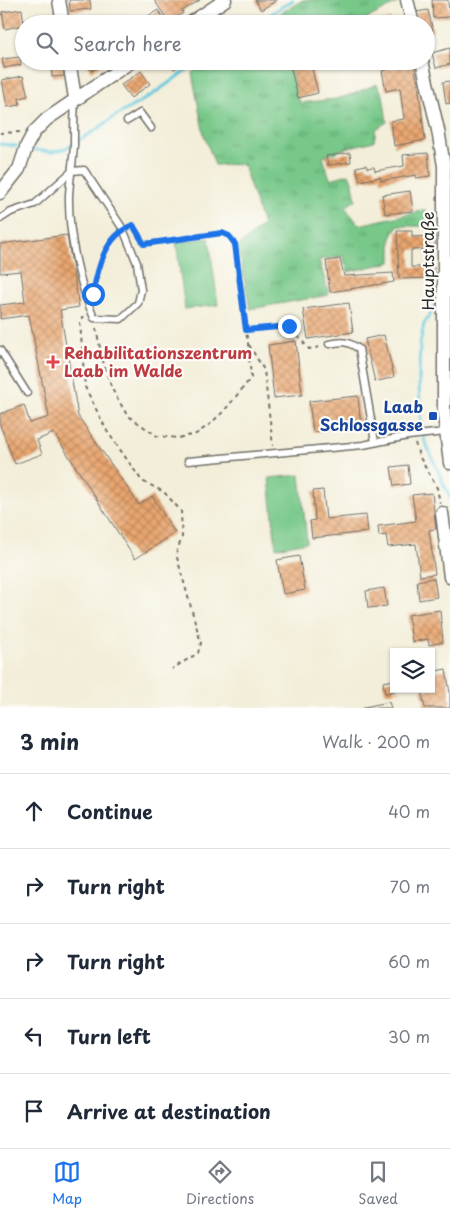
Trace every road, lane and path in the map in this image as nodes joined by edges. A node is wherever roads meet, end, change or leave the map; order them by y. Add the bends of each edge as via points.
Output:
1 (59, 0) edge
2 (225, 0) edge
3 (407, 0) edge
4 (62, 15) edge
5 (202, 15) edge
6 (411, 15) edge
7 (70, 70) edge
8 (118, 70) edge
9 (425, 70) edge
10 (75, 98) junction
11 (127, 121) dead end
12 (151, 128) dead end
13 (444, 129) edge
14 (0, 132) edge
15 (34, 132) junction
16 (72, 171) junction
17 (0, 193) edge
18 (0, 220) edge
19 (123, 229) junction
20 (89, 306) junction
21 (94, 318) junction
22 (246, 330) junction
23 (248, 344) junction
24 (329, 344) joint
25 (0, 350) edge
26 (27, 393) dead end
27 (445, 432) junction
28 (417, 435) junction
29 (375, 442) junction
30 (274, 453) junction
31 (188, 461) dead end
32 (450, 463) edge
33 (442, 513) joint
34 (450, 577) edge
35 (172, 669) dead end

1 - 4 street
2 - 5 street
3 - 6 street
7 - 10 street
8 - 10 street
9 - 13 street, Hauptstraße
10 - 15 street
10 - 16 lane
11 - 12 lane via 140,113
13 - 27 street, Hauptstraße
14 - 15 path
15 - 17 street via 19,169
16 - 18 lane via 35,204 11,212
16 - 19 lane via 84,170
16 - 20 lane via 69,196 72,237
19 - 20 path via 110,242 98,267
19 - 21 lane via 137,264 141,290 138,303 121,319
19 - 22 path via 133,225 144,244 222,233 229,236 235,244
20 - 21 lane
20 - 35 path via 80,322 86,387 106,431 142,480 164,492 181,511 182,537 176,554 201,643 198,653
21 - 23 path via 112,389 127,415 158,436 178,438 196,434 224,411 251,378
22 - 23 path
22 - 24 path via 289,326 309,349
23 - 30 path via 264,370
24 - 29 lane via 350,342 359,349
25 - 26 lane
27 - 28 lane
27 - 32 street, Hauptstraße
28 - 29 lane
28 - 33 path via 419,456 436,488
29 - 30 lane
30 - 31 lane
33 - 34 street

